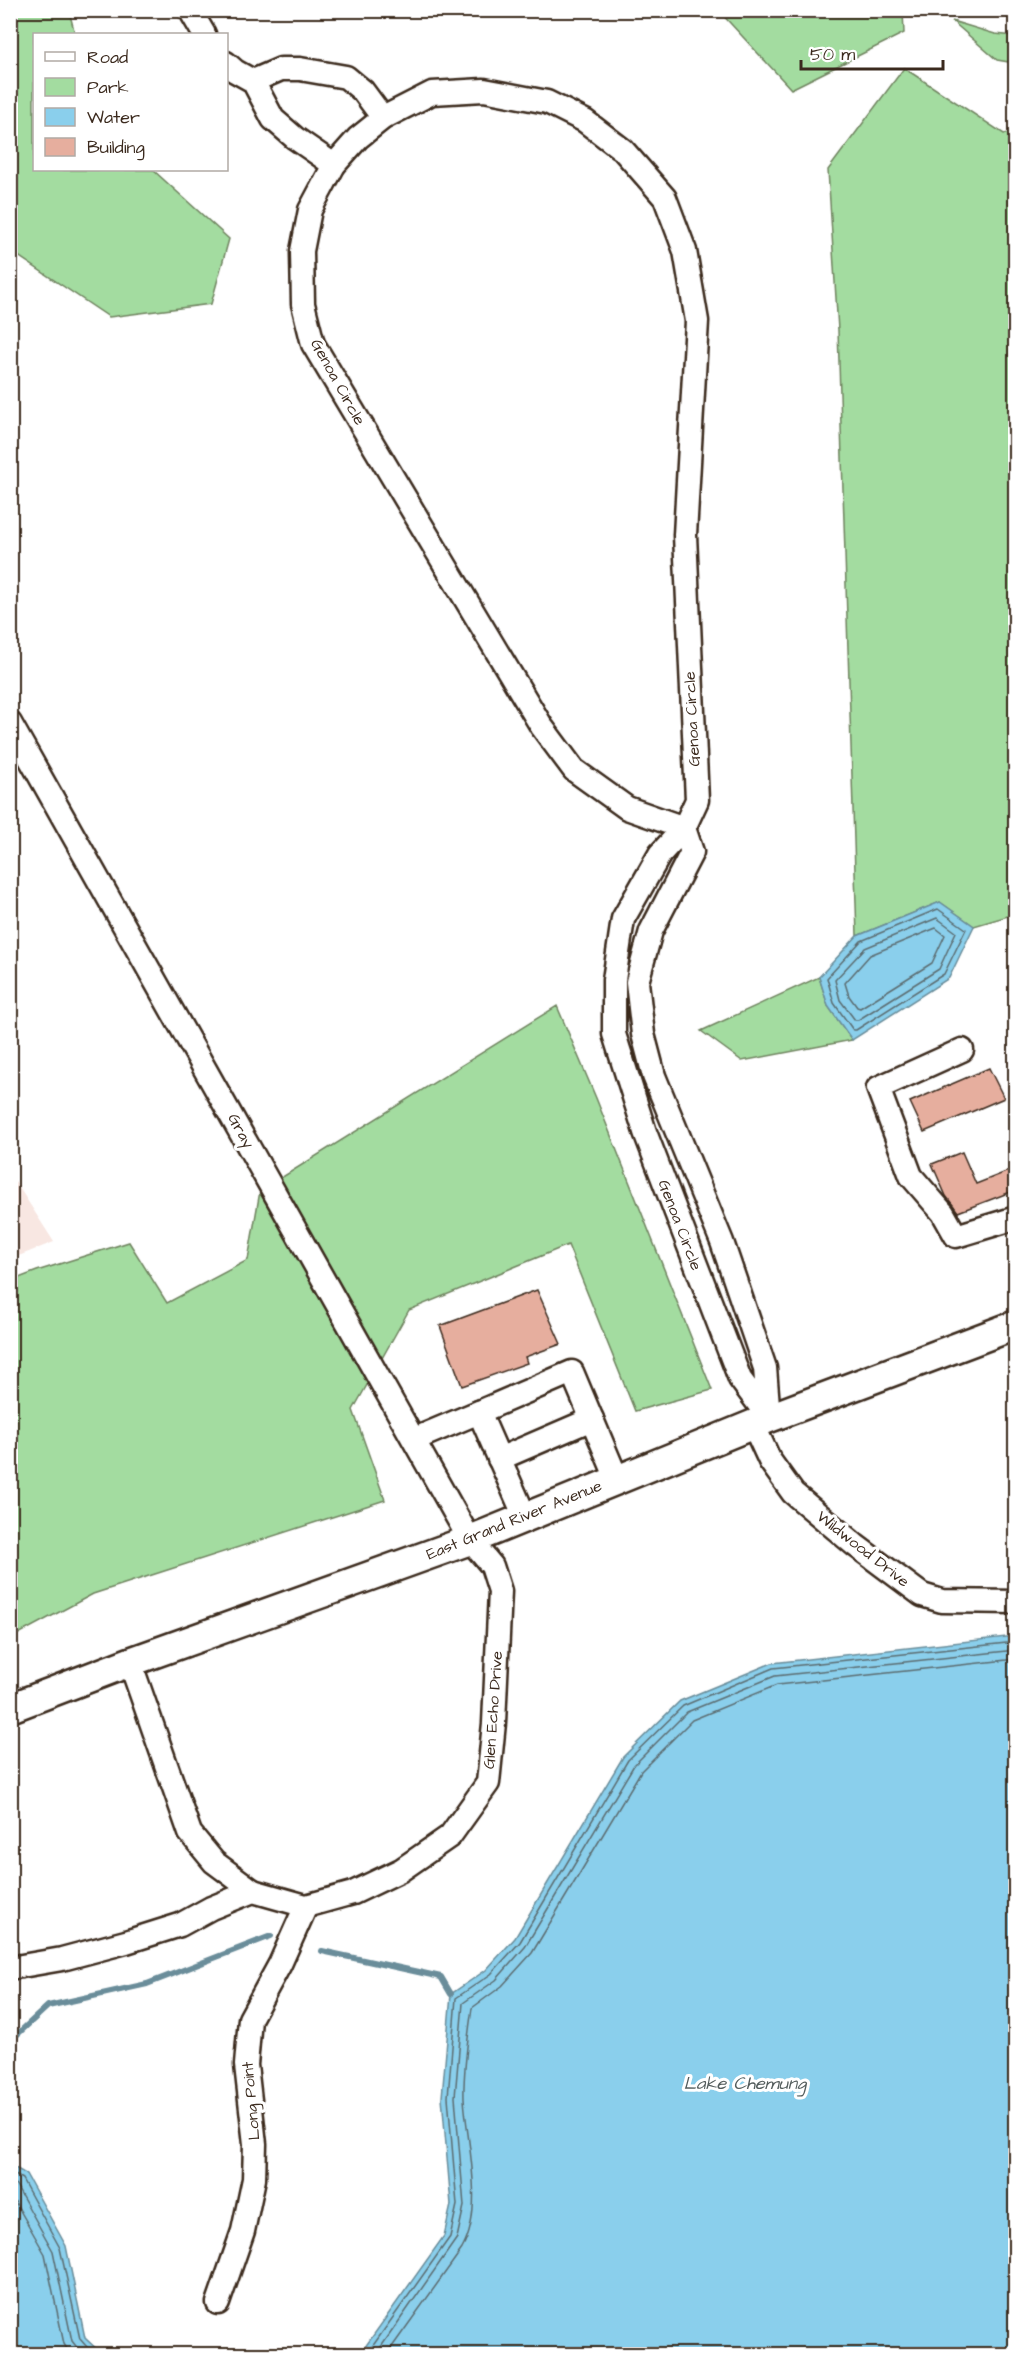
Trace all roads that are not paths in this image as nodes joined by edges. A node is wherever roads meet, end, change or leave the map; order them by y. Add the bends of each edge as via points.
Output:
1 (190, 10) edge
2 (203, 33) edge
3 (228, 65) edge
4 (253, 81) junction
5 (383, 118) junction
6 (334, 165) junction
7 (10, 723) edge
8 (684, 828) junction
9 (614, 980) junction
10 (638, 982) junction
11 (963, 1050) dead end
12 (674, 1124) junction
13 (645, 1132) junction
14 (1016, 1218) edge
15 (744, 1306) junction
16 (715, 1317) junction
17 (1016, 1325) edge
18 (479, 1412) junction
19 (592, 1419) junction
20 (761, 1421) junction
21 (415, 1439) junction
22 (499, 1458) junction
23 (617, 1479) junction
24 (525, 1517) junction
25 (470, 1540) junction
26 (1016, 1602) edge
27 (130, 1662) junction
28 (10, 1708) edge
29 (253, 1891) junction
30 (306, 1906) junction
31 (10, 1968) edge
32 (218, 2303) dead end

1 - 2 street
3 - 4 street
4 - 5 street via 281,69 346,77 363,91
4 - 6 street via 273,119
5 - 6 street, Genoa Circle
5 - 8 street, Genoa Circle via 432,93 484,90 547,102 585,121 623,150 665,198 685,251 697,321 685,535 697,800
6 - 8 street, Genoa Circle via 310,210 302,251 303,304 313,344 542,727 574,770 627,808
7 - 21 street, Gray
8 - 9 street, Genoa Circle via 660,855 623,920
8 - 10 street, Genoa Circle via 692,852 651,931
9 - 10 street
9 - 13 street, Genoa Circle via 614,1034
10 - 12 street, Genoa Circle via 643,1034 654,1076
11 - 14 street via 878,1088 911,1176 943,1213 956,1236
12 - 13 street
12 - 15 street, Genoa Circle
13 - 16 street, Genoa Circle
15 - 16 street
15 - 20 street, Genoa Circle via 765,1368
16 - 20 street, Genoa Circle
17 - 20 main road, East Grand River Avenue
18 - 19 street via 572,1372
18 - 21 street
18 - 22 street
19 - 22 street
19 - 23 street
20 - 23 main road, East Grand River Avenue
20 - 26 street, Wildwood Drive via 770,1461 793,1493 864,1553 922,1595 942,1601
21 - 25 street, Gray
22 - 24 street
23 - 24 main road, East Grand River Avenue
24 - 25 main road, East Grand River Avenue
25 - 27 main road, East Grand River Avenue
25 - 30 street, Glen Echo Drive via 492,1566 500,1591 488,1783 450,1836 401,1870 353,1893
27 - 28 main road, East Grand River Avenue
27 - 29 street via 190,1833 214,1862
29 - 30 street
29 - 31 street via 180,1925 62,1959
30 - 32 street, Long Point via 250,2019 246,2066 255,2144 254,2179 243,2231

